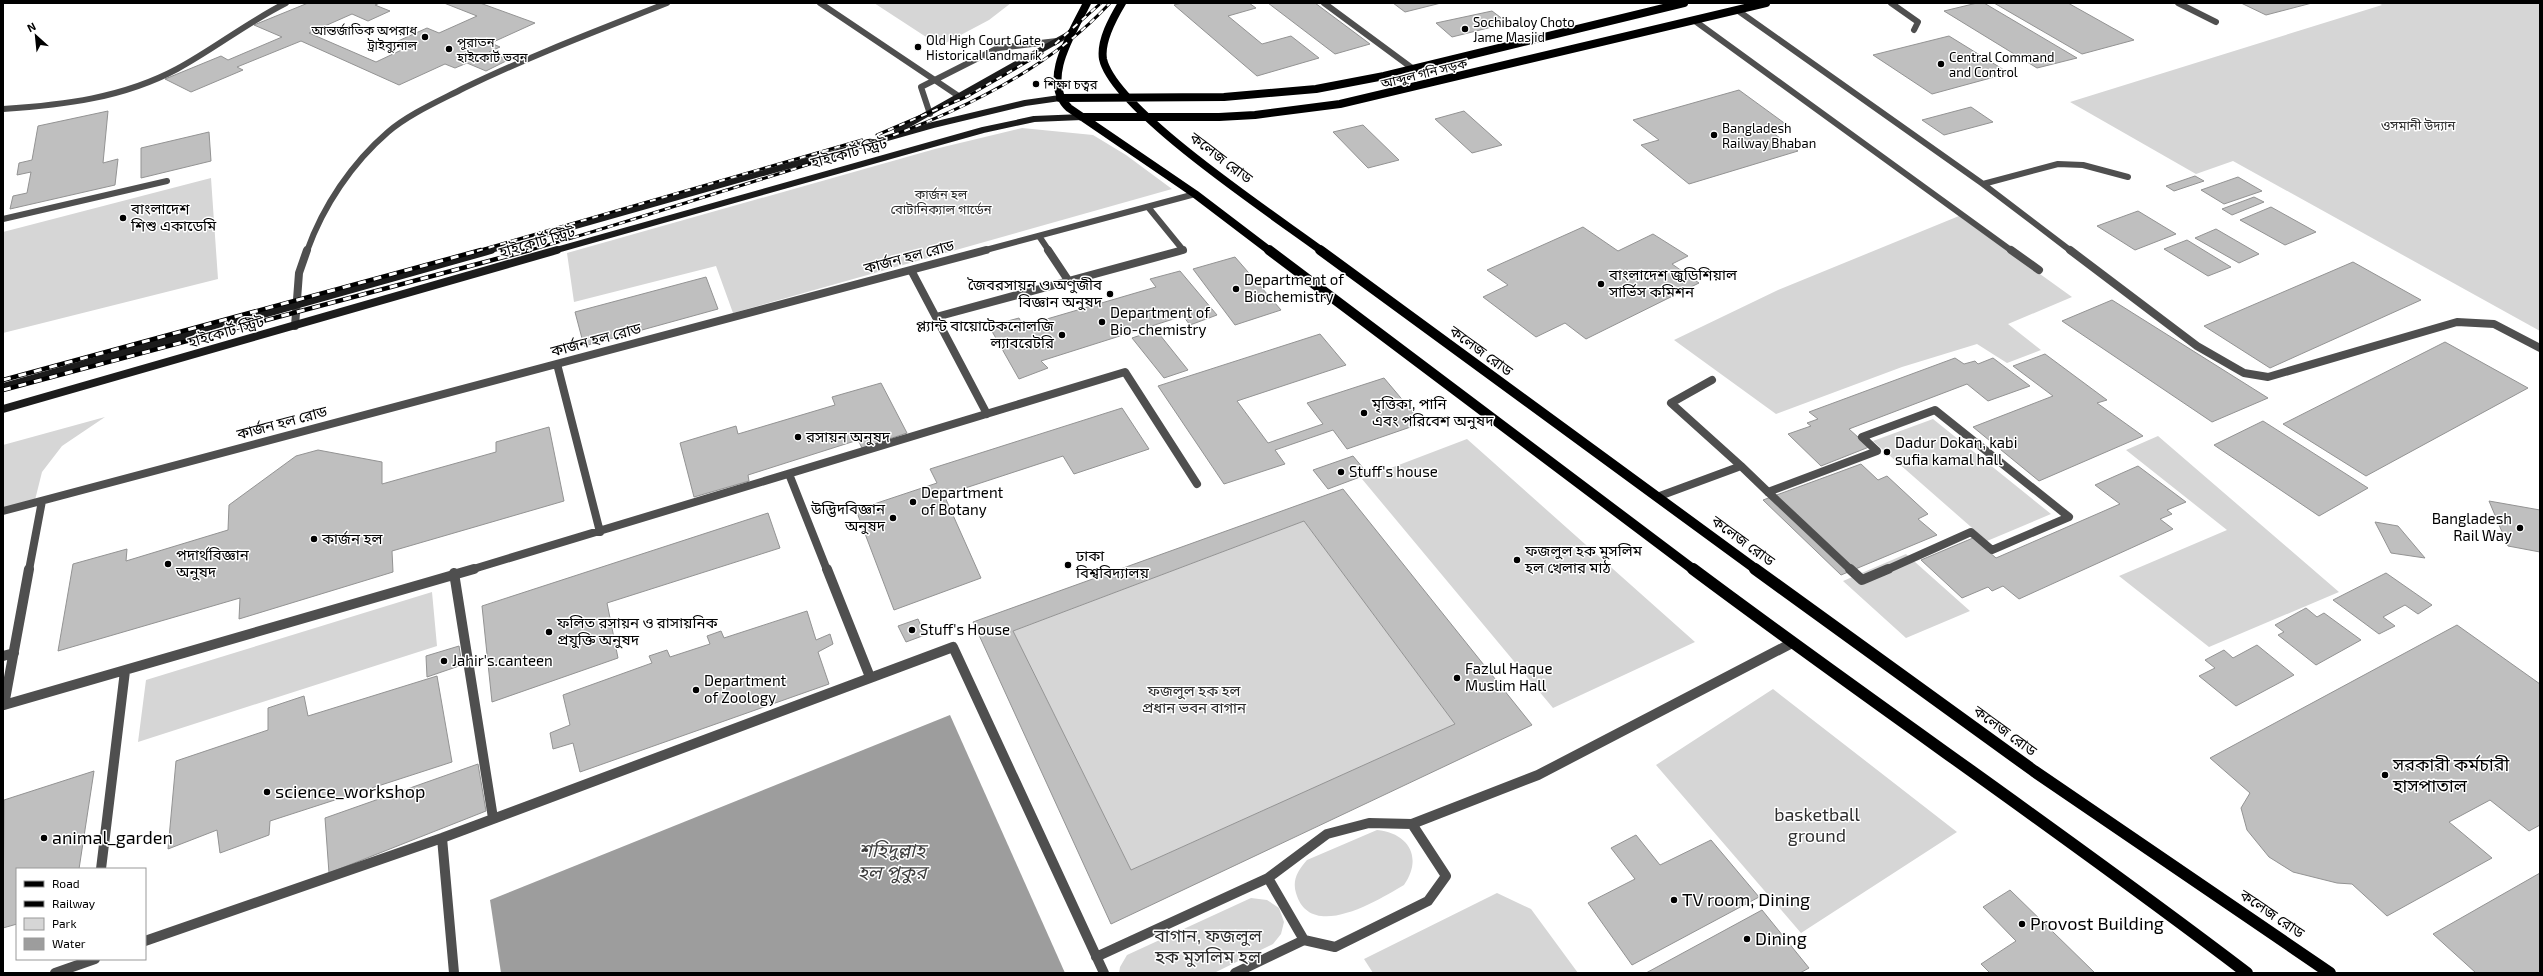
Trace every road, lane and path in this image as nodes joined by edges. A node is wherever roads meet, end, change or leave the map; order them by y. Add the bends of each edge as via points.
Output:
1 (286, 3) edge
2 (667, 3) edge
3 (820, 3) edge
4 (1087, 3) edge
5 (1122, 3) edge
6 (1324, 3) edge
7 (1684, 3) edge
8 (1766, 3) edge
9 (1891, 3) edge
10 (2178, 3) edge
11 (1737, 10) junction
12 (1695, 21) junction
13 (2216, 22) dead end
14 (1914, 30) dead end
15 (1071, 32) junction
16 (1057, 41) junction
17 (1412, 68) junction
18 (934, 80) junction
19 (960, 97) junction
20 (1060, 98) junction
21 (1126, 98) junction
22 (3, 108) edge
23 (930, 114) junction
24 (1082, 117) junction
25 (1149, 119) junction
26 (882, 139) junction
27 (2128, 177) dead end
28 (167, 181) dead end
29 (1983, 184) junction
30 (1195, 194) junction
31 (1148, 206) junction
32 (3, 219) edge
33 (1039, 236) junction
34 (911, 270) junction
35 (2038, 270) dead end
36 (1068, 280) junction
37 (296, 304) junction
38 (936, 317) junction
39 (295, 326) junction
40 (2540, 348) edge
41 (557, 364) junction
42 (1712, 380) dead end
43 (3, 387) edge
44 (3, 409) edge
45 (988, 414) junction
46 (1741, 466) junction
47 (789, 474) junction
48 (1197, 484) dead end
49 (1768, 492) junction
50 (1657, 497) junction
51 (42, 501) junction
52 (3, 511) edge
53 (600, 532) junction
54 (454, 573) junction
55 (1792, 643) junction
56 (14, 653) junction
57 (3, 656) edge
58 (125, 671) junction
59 (870, 677) junction
60 (493, 818) junction
61 (1412, 824) junction
62 (442, 838) junction
63 (101, 868) edge
64 (1268, 878) junction
65 (1304, 940) junction
66 (146, 941) edge
67 (1096, 957) junction
68 (91, 960) edge
69 (55, 973) edge
70 (454, 973) edge
71 (1104, 973) edge
72 (1235, 973) edge
73 (2247, 973) edge
74 (2330, 973) edge

1 - 22 lane via 265,13 177,69 124,92 56,106
2 - 37 lane via 514,64 436,102 389,131 358,161 316,226 299,273
3 - 18 lane
4 - 15 main road
5 - 21 main road, কলেজ রোড via 1107,30 1103,58 1109,76
6 - 17 lane
7 - 17 main road, আব্দুল গনি সড়ক
8 - 11 main road, আব্দুল গনি সড়ক
9 - 14 lane via 1918,22
10 - 13 lane
11 - 12 main road, আব্দুল গনি সড়ক
11 - 29 lane
12 - 25 main road, আব্দুল গনি সড়ক via 1340,104 1255,115
12 - 35 lane
15 - 16 main road
15 - 20 main road via 1058,74
16 - 18 lane via 998,48
16 - 19 main road
17 - 21 main road, আব্দুল গনি সড়ক via 1350,83 1286,92
18 - 19 lane
18 - 23 lane via 921,87
19 - 23 main road
20 - 21 main road, আব্দুল গনি সড়ক
20 - 24 main road
20 - 26 main road, হাইকোর্ট স্ট্রিট via 982,112
21 - 25 main road, কলেজ রোড
23 - 26 main road
24 - 25 main road, আব্দুল গনি সড়ক
24 - 30 main road
24 - 39 main road, হাইকোর্ট স্ট্রিট via 1034,119 983,130 764,190
25 - 50 main road, কলেজ রোড via 1270,214
26 - 37 main road, হাইকোর্ট স্ট্রিট
27 - 29 lane via 2084,165 2058,164
28 - 32 lane
29 - 40 lane via 2197,346 2244,373 2268,377 2457,322 2494,324
30 - 31 lane, কার্জন হল রোড
30 - 55 main road
31 - 33 lane, কার্জন হল রোড
31 - 36 lane via 1183,250
33 - 34 lane, কার্জন হল রোড
33 - 36 lane
34 - 38 lane
34 - 41 lane, কার্জন হল রোড
36 - 38 lane
37 - 39 lane
37 - 43 main road, হাইকোর্ট স্ট্রিট
38 - 45 lane
39 - 44 main road, হাইকোর্ট স্ট্রিট
41 - 51 lane, কার্জন হল রোড
41 - 53 lane
42 - 46 lane via 1671,403
45 - 47 lane
45 - 48 lane via 1125,372
46 - 49 lane
46 - 50 lane
47 - 53 lane
47 - 59 lane
49 - 49 lane via 1862,580 1971,532 1992,550 2069,517 1935,410 1862,438 1876,451
50 - 74 main road, কলেজ রোড via 2034,771
51 - 52 lane, কার্জন হল রোড
51 - 56 lane
53 - 54 lane
54 - 58 lane
54 - 60 lane
55 - 61 lane via 1538,775
55 - 73 main road via 2183,924
56 - 57 lane
56 - 58 lane via 4,705
58 - 63 lane
59 - 60 lane
59 - 67 lane via 953,646
60 - 62 lane
61 - 64 lane via 1369,823 1327,834
61 - 65 lane via 1446,876 1428,901 1335,947
62 - 66 lane
62 - 70 lane
64 - 65 lane
64 - 67 lane
65 - 72 lane
67 - 71 lane
68 - 69 lane

